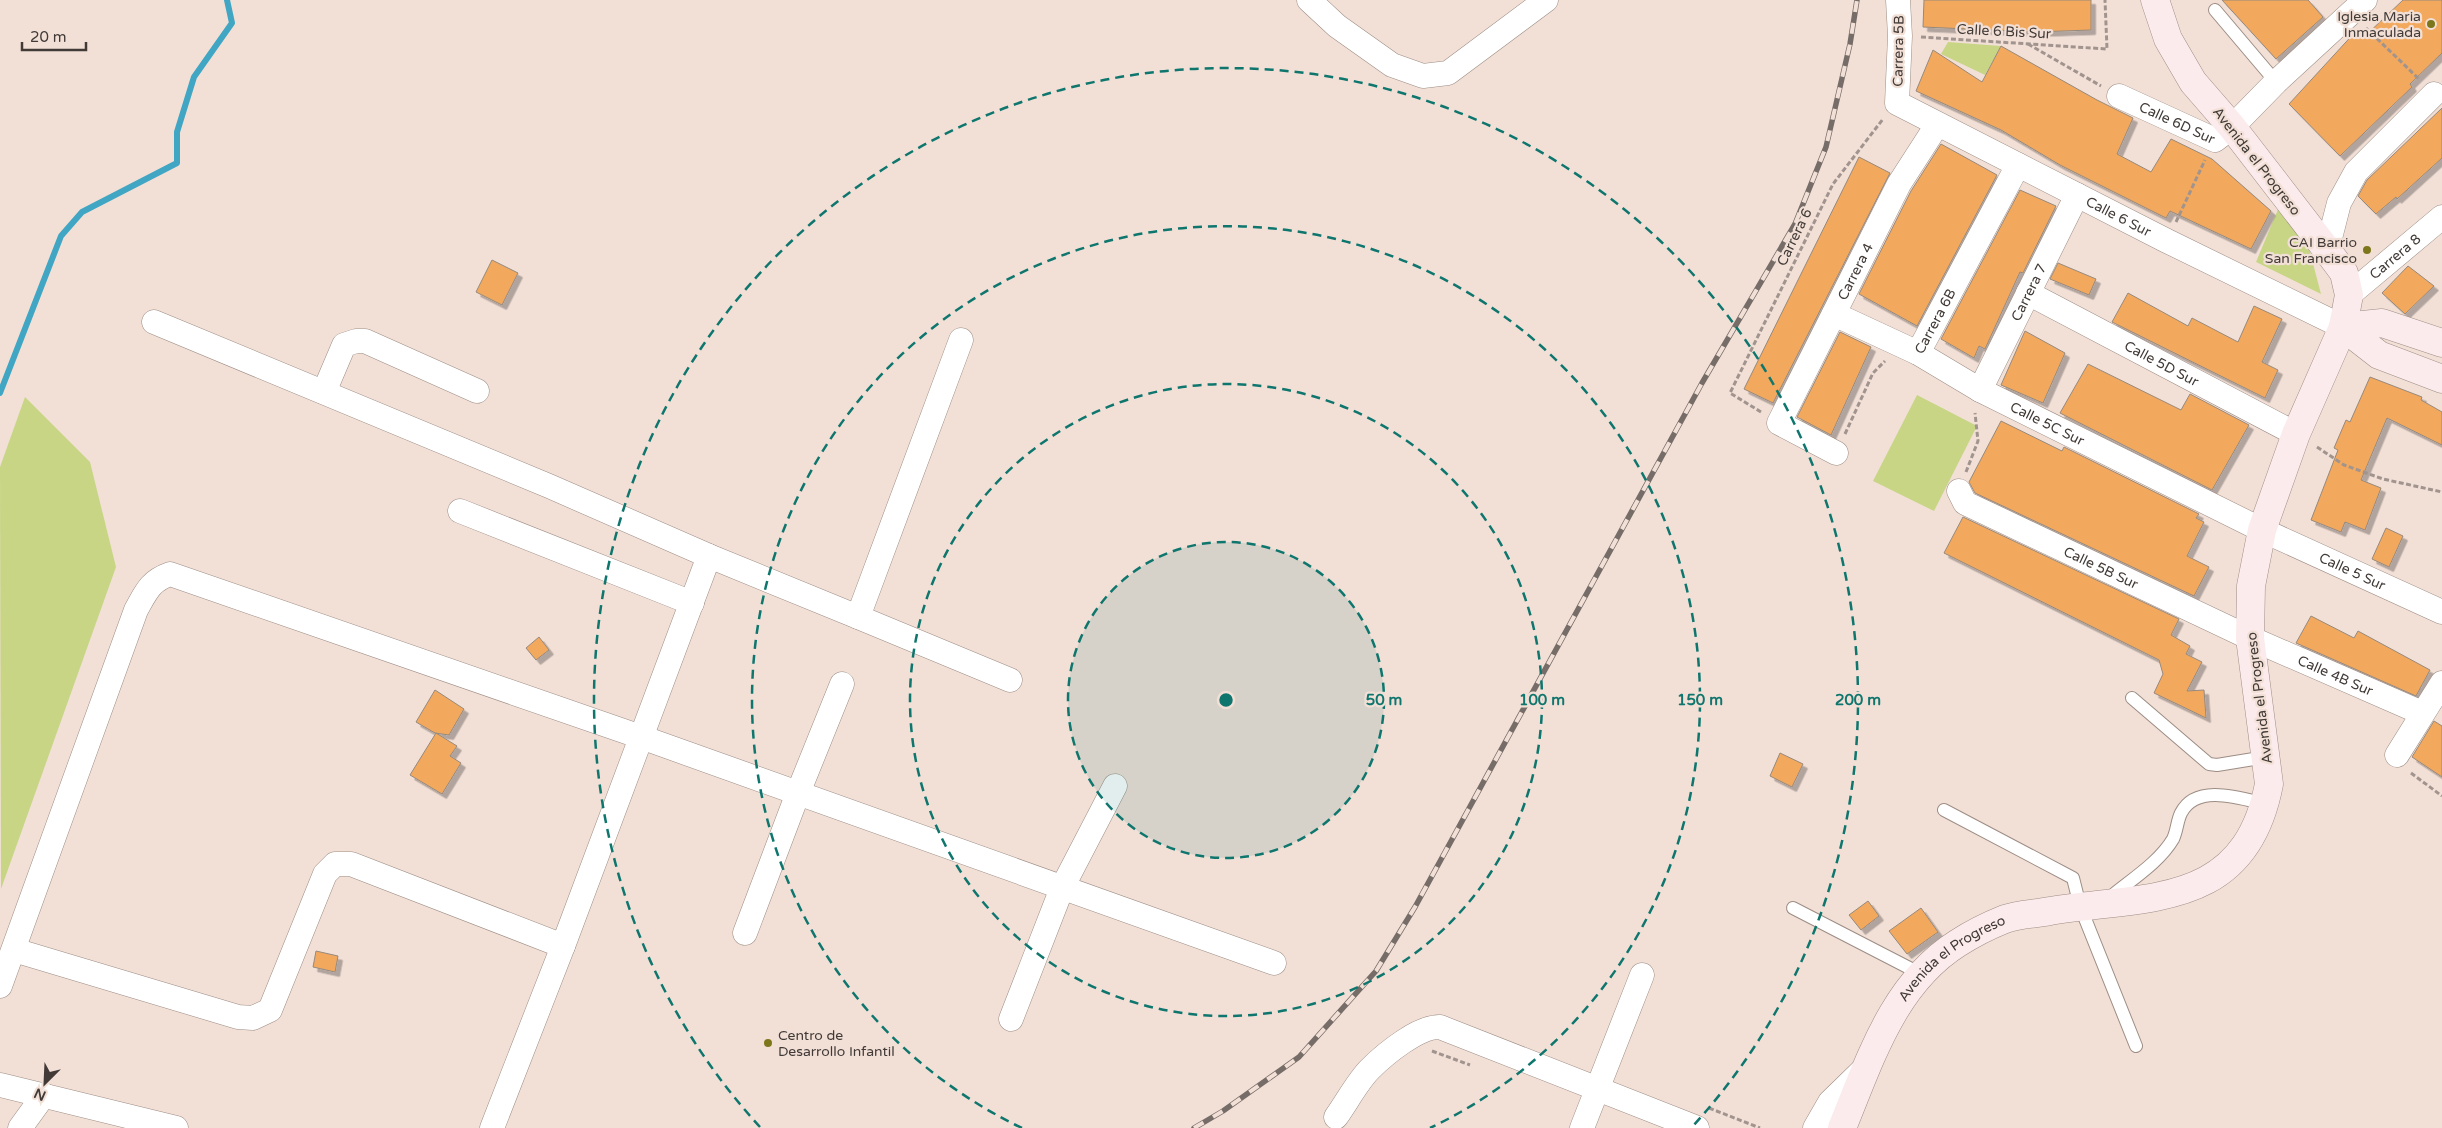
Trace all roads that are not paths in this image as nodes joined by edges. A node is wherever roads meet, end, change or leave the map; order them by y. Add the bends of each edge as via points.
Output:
1 (1309, 0) edge
2 (1546, 0) edge
3 (1898, 0) edge
4 (2155, 0) edge
5 (2352, 4) edge
6 (2215, 10) dead end
7 (2276, 82) junction
8 (2434, 94) road end
9 (2119, 96) road end
10 (1897, 103) joint
11 (1937, 125) junction
12 (2224, 133) junction
13 (2018, 166) junction
14 (2077, 195) junction
15 (2442, 217) edge
16 (2327, 250) junction
17 (2028, 293) junction
18 (2349, 296) junction
19 (1834, 314) junction
20 (154, 322) dead end
21 (2343, 327) junction
22 (961, 340) dead end
23 (2442, 343) edge
24 (1918, 353) junction
25 (2442, 379) edge
26 (1980, 390) junction
27 (477, 391) dead end
28 (324, 392) junction
29 (2296, 434) junction
30 (1836, 453) road end
31 (1959, 491) road end
32 (460, 511) dead end
33 (2262, 530) junction
34 (709, 556) junction
35 (692, 603) junction
36 (2442, 612) edge
37 (858, 616) junction
38 (2250, 638) junction
39 (1010, 680) dead end
40 (2442, 683) edge
41 (842, 684) dead end
42 (2132, 698) dead end
43 (2422, 713) junction
44 (641, 737) junction
45 (2397, 755) road end
46 (2266, 757) junction
47 (1115, 786) dead end
48 (798, 793) junction
49 (2265, 804) junction
50 (1944, 810) dead end
51 (1062, 888) junction
52 (2091, 905) junction
53 (1793, 908) dead end
54 (746, 933) dead end
55 (563, 946) junction
56 (14, 950) junction
57 (1274, 964) dead end
58 (1921, 974) junction
59 (1642, 975) dead end
60 (0, 986) edge
61 (1010, 1020) dead end
62 (2136, 1046) dead end
63 (1867, 1066) junction
64 (0, 1085) edge
65 (1597, 1090) junction
66 (44, 1095) junction
67 (1336, 1117) dead end
68 (152, 1126) edge
69 (20, 1128) edge
70 (176, 1128) edge
71 (492, 1128) edge
72 (1582, 1128) edge
73 (1697, 1128) edge
74 (1815, 1128) edge
75 (1842, 1128) edge

1 - 2 street via 1337,26 1392,65 1422,76 1448,73
3 - 10 street, Carrera 5B
4 - 12 main road, Avenida el Progreso via 2168,39
5 - 7 street
6 - 7 lane
7 - 12 street
8 - 16 street via 2356,172 2339,202
9 - 12 street, Calle 6D Sur
10 - 11 street, Calle 6 Sur
11 - 13 street, Calle 6 Sur
11 - 19 street, Carrera 4 via 1899,184
12 - 16 main road, Avenida el Progreso
13 - 14 street, Calle 6 Sur
13 - 24 street, Carrera 6B
14 - 17 street, Carrera 7
14 - 21 street, Calle 6 Sur
15 - 18 street, Carrera 8
16 - 18 main road, Avenida el Progreso via 2344,273
17 - 26 street, Carrera 7
17 - 29 street, Calle 5D Sur
18 - 21 main road, Avenida el Progreso
19 - 24 street, Calle 5C Sur
19 - 30 street, Carrera 4 via 1779,423
20 - 28 street
21 - 23 main road via 2382,323
21 - 25 main road, Calle 6 Sur via 2379,355
21 - 29 main road, Avenida el Progreso
22 - 37 street
24 - 26 street, Calle 5C Sur
26 - 33 street, Calle 5C Sur
27 - 28 street via 365,341 356,341 344,345
28 - 34 street
29 - 33 main road, Avenida el Progreso
31 - 38 street, Calle 5B Sur via 1965,503
32 - 35 street
33 - 36 street, Calle 5 Sur
33 - 38 main road, Avenida el Progreso via 2251,586
34 - 35 street
34 - 37 street
35 - 44 street
37 - 39 street
38 - 43 street, Calle 4B Sur
38 - 46 main road, Avenida el Progreso
40 - 43 street
41 - 48 street
42 - 46 lane via 2209,764
43 - 45 street
44 - 48 street
44 - 55 street
44 - 56 street via 170,574 158,578 150,584 136,610
46 - 49 main road, Avenida el Progreso via 2269,784
47 - 51 street
48 - 51 street
48 - 54 street
49 - 52 main road, Avenida el Progreso via 2246,844 2228,865 2206,881 2163,897
49 - 52 lane via 2230,796 2198,797 2181,813 2173,839 2155,860
50 - 52 lane via 2073,878
51 - 57 street
51 - 61 street
52 - 58 main road, Avenida el Progreso via 2006,918 1958,943
52 - 62 lane
53 - 58 lane
55 - 56 street via 351,864 335,864 325,874 270,1010 253,1018 238,1017
55 - 71 street
56 - 60 street
58 - 63 main road, Avenida el Progreso via 1900,999
59 - 65 street
63 - 74 street via 1830,1102
63 - 75 main road, Avenida el Progreso
64 - 66 street
65 - 67 street via 1440,1027 1431,1027 1411,1037 1370,1069
65 - 72 street
65 - 73 street
66 - 68 street
66 - 69 street
68 - 70 street

